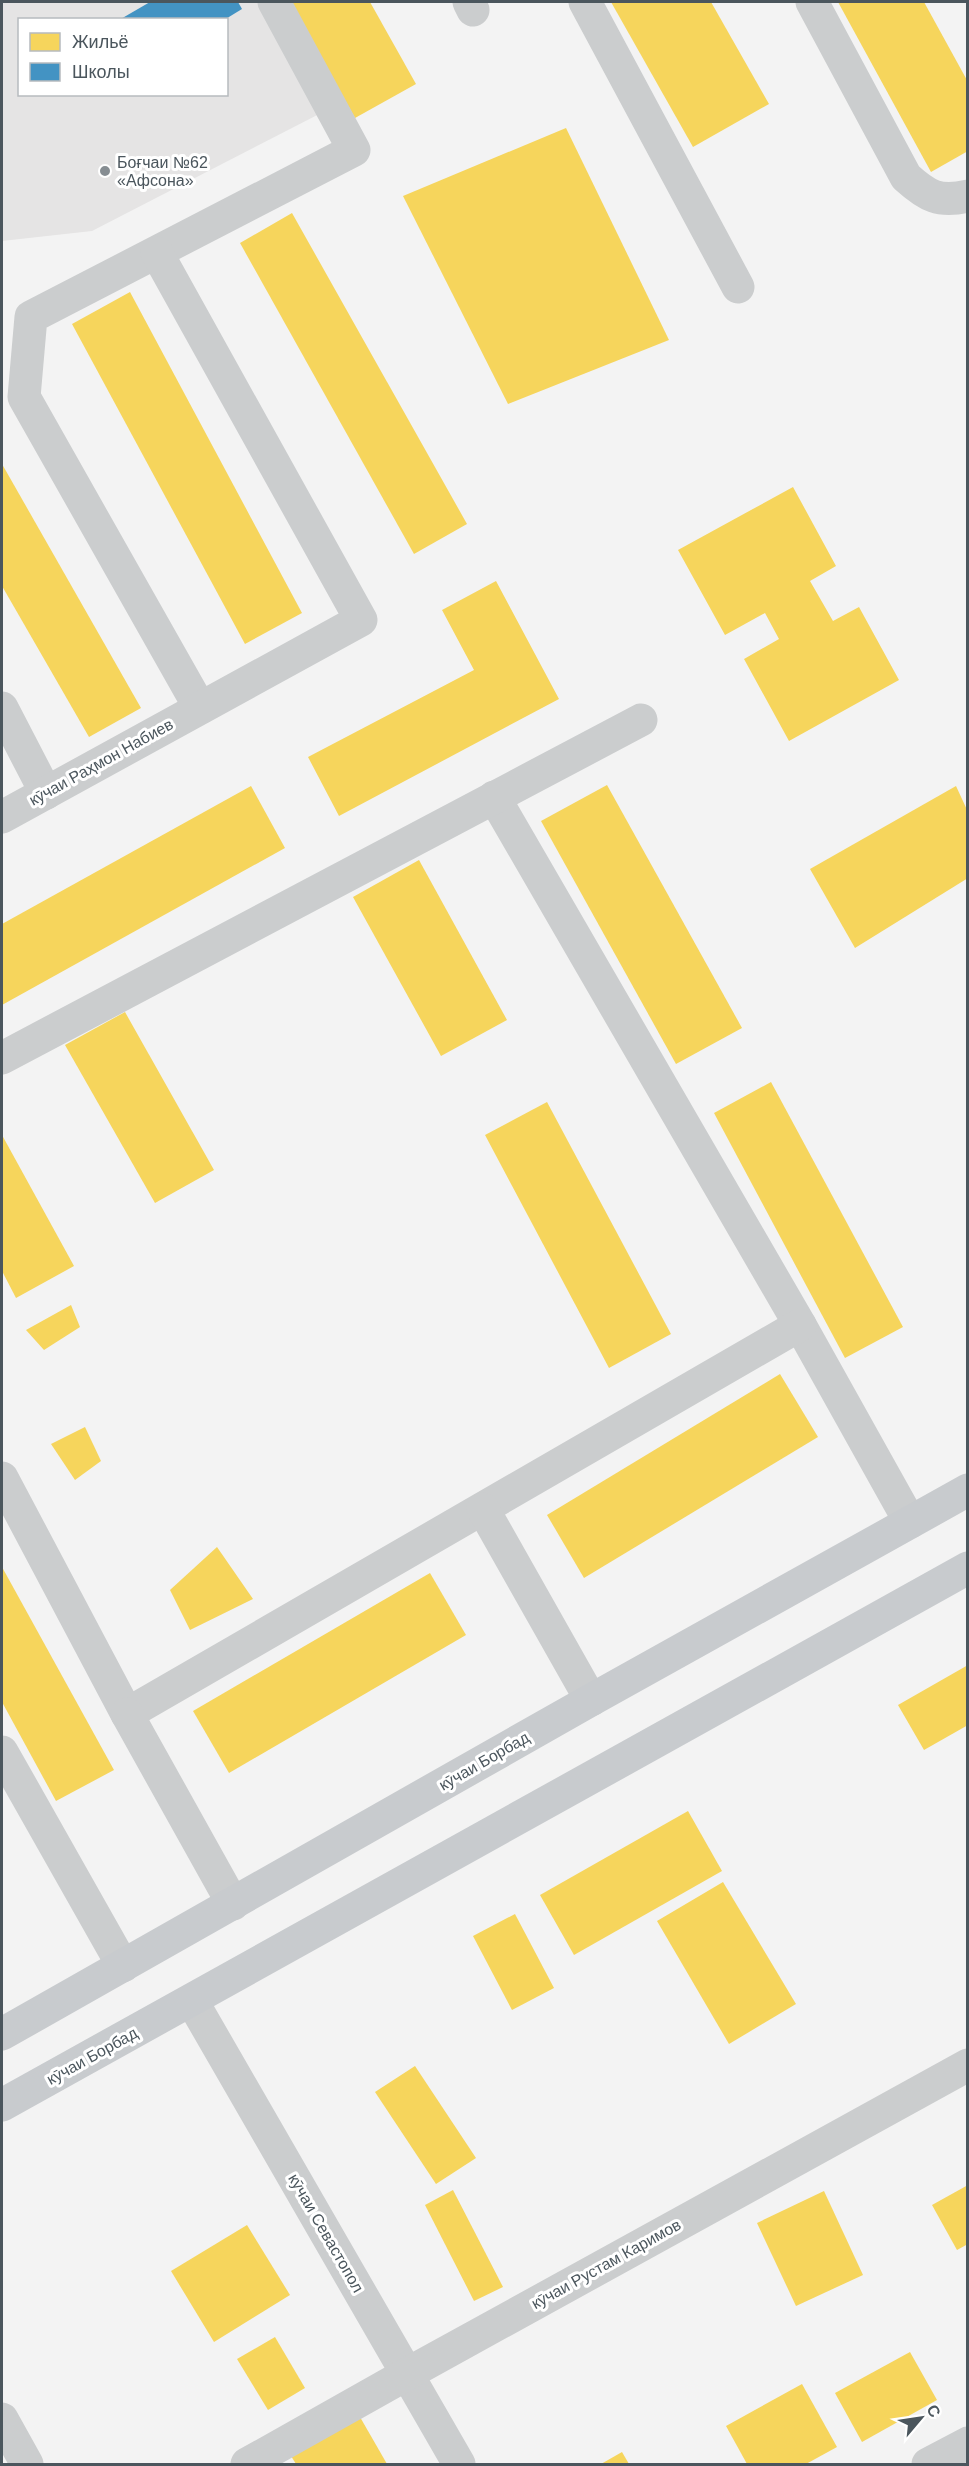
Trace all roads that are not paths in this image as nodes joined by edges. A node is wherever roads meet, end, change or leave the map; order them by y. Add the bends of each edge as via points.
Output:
1 (274, 2) edge
2 (585, 2) edge
3 (812, 2) edge
4 (968, 196) edge
5 (157, 253) junction
6 (738, 286) dead end
7 (13, 404) edge
8 (2, 708) edge
9 (200, 708) junction
10 (641, 720) dead end
11 (46, 793) junction
12 (494, 797) junction
13 (2, 817) edge
14 (2, 1058) edge
15 (800, 1326) junction
16 (2, 1478) edge
17 (968, 1490) edge
18 (483, 1509) junction
19 (910, 1522) junction
20 (968, 1568) edge
21 (591, 1700) junction
22 (127, 1714) junction
23 (2, 1752) edge
24 (233, 1904) junction
25 (123, 1966) junction
26 (192, 2001) junction
27 (2, 2034) edge
28 (968, 2065) edge
29 (2, 2105) edge
30 (407, 2374) junction
31 (2, 2419) edge
32 (968, 2444) edge
33 (27, 2464) edge
34 (247, 2464) edge
35 (459, 2464) edge
36 (928, 2464) edge

1 - 5 street via 354,150
2 - 6 street
3 - 4 street via 906,177 924,193 950,201
5 - 7 street via 31,317
5 - 9 street, кӯчаи Раҳмон Набиев via 361,620
7 - 9 street
8 - 11 street
9 - 11 street, кӯчаи Раҳмон Набиев
10 - 12 street
11 - 13 street, кӯчаи Раҳмон Набиев
12 - 14 street
12 - 15 street
15 - 18 street
15 - 19 street
16 - 22 street
17 - 19 main road, кӯчаи Борбад
18 - 21 street
18 - 22 street
19 - 21 main road, кӯчаи Борбад
20 - 26 main road, кӯчаи Борбад
21 - 24 main road, кӯчаи Борбад
22 - 24 street
23 - 25 street
24 - 25 main road, кӯчаи Борбад
25 - 27 main road, кӯчаи Борбад
26 - 29 main road, кӯчаи Борбад
26 - 30 street, кӯчаи Севастопол
28 - 30 street, кӯчаи Рустам Каримов
30 - 34 street, кӯчаи Рустам Каримов
30 - 35 street, кӯчаи Севастопол
31 - 33 street
32 - 36 street

